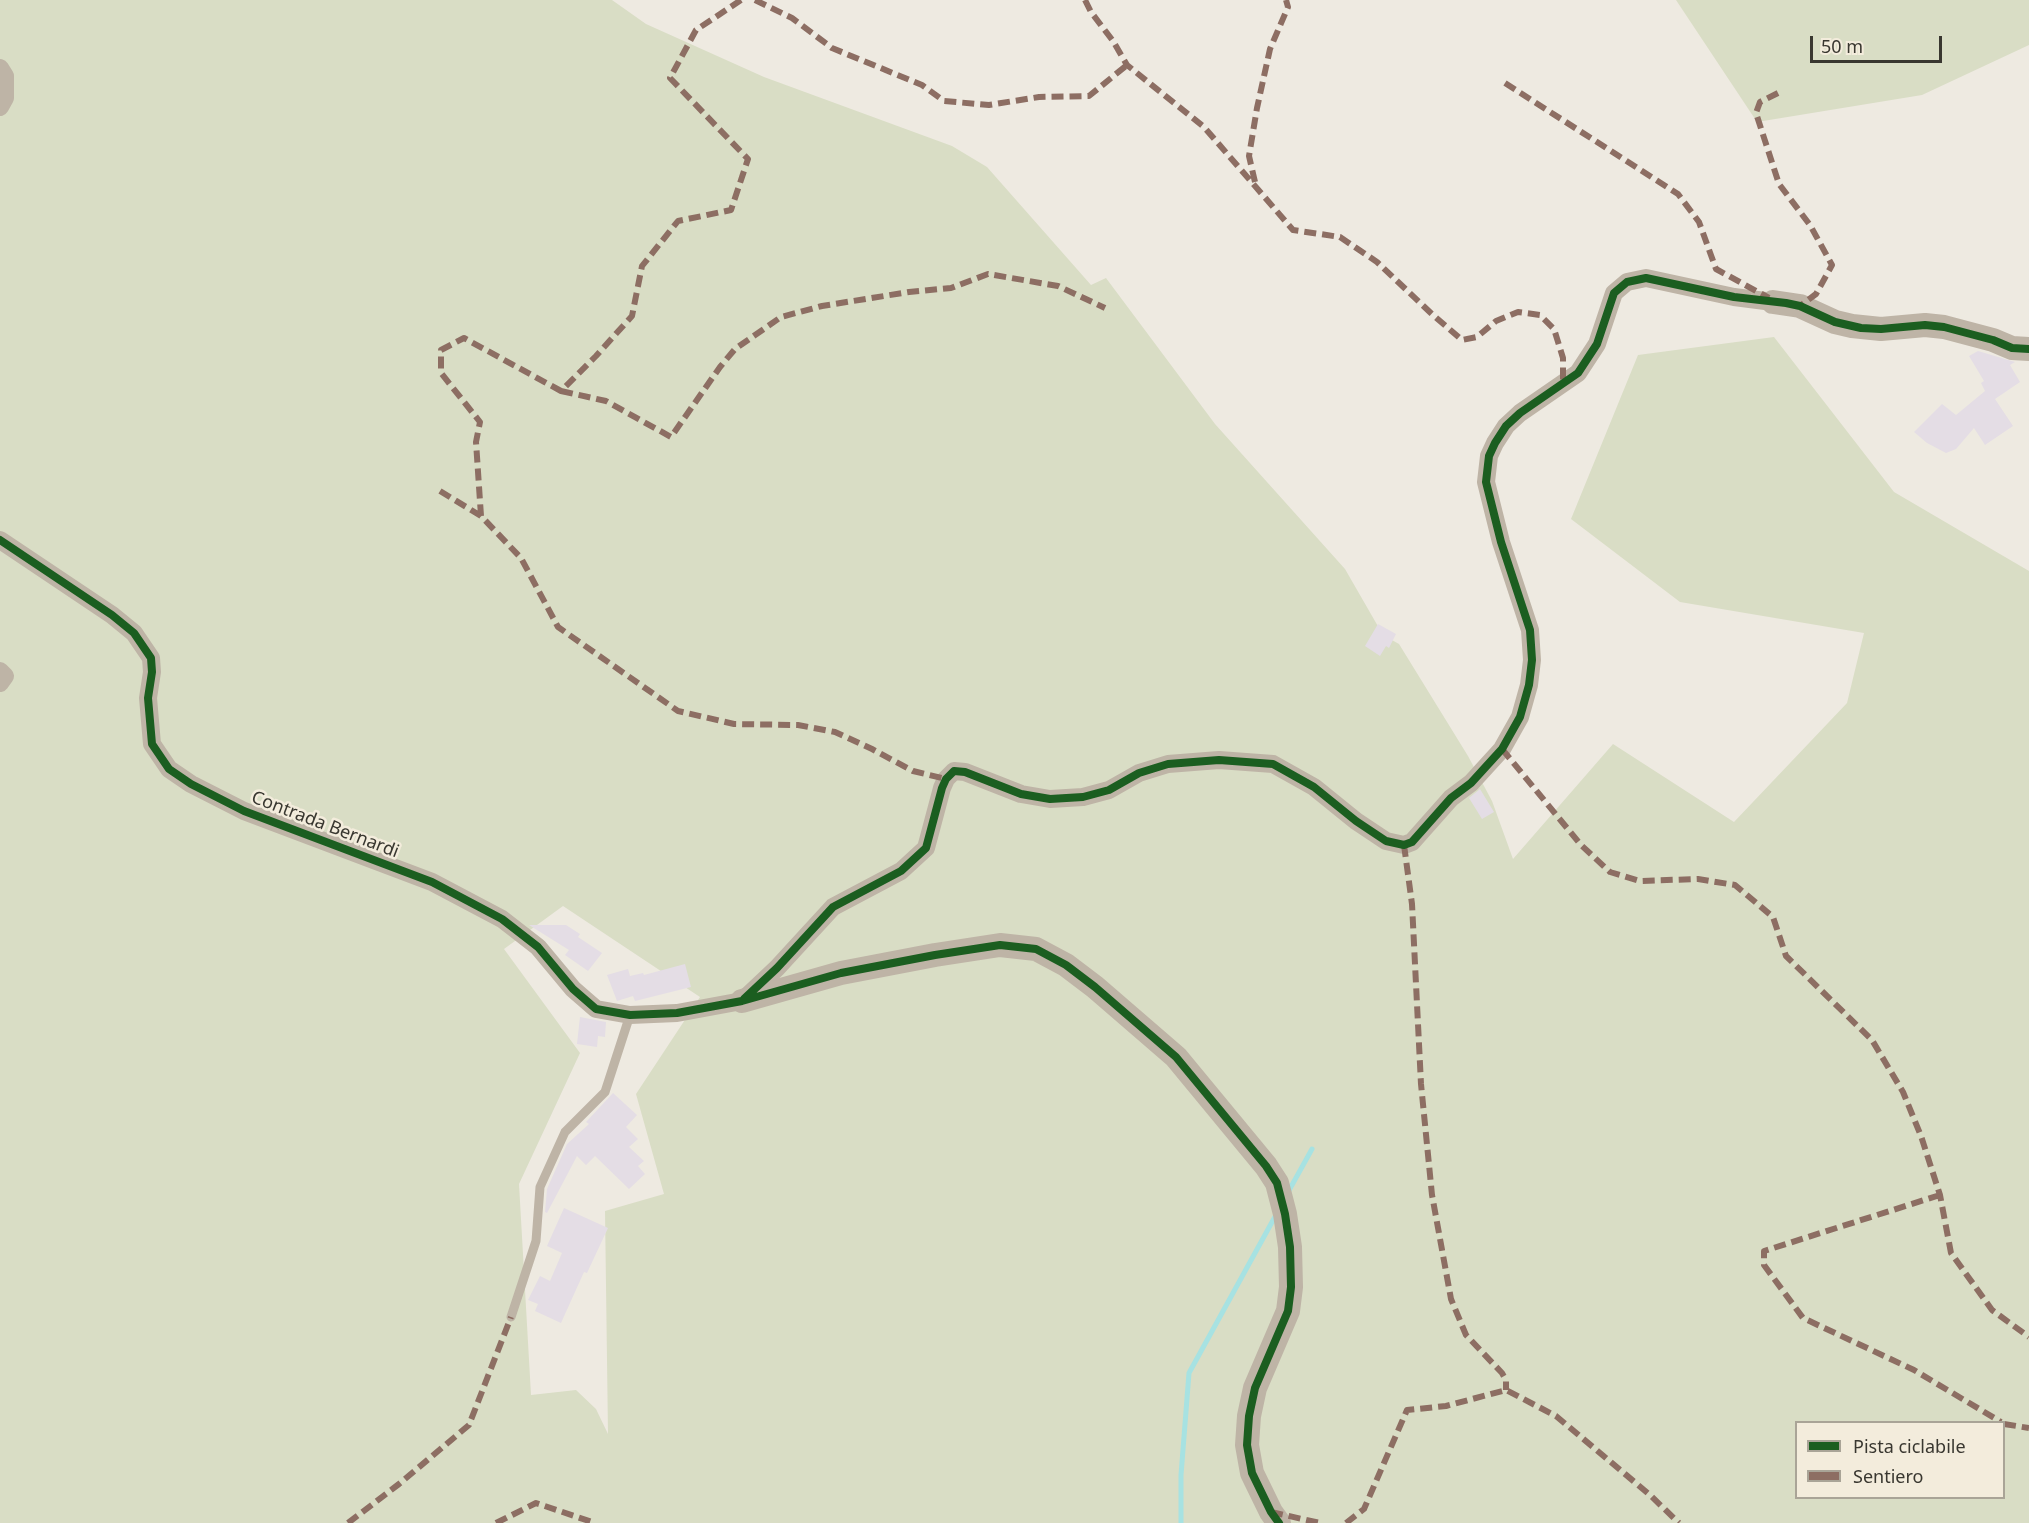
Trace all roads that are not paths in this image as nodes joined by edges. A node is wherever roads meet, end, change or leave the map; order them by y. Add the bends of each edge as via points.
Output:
1 (0, 68) edge
2 (0, 107) edge
3 (1773, 302) joint
4 (2029, 350) edge
5 (0, 540) edge
6 (0, 671) edge
7 (0, 683) edge
8 (742, 1001) junction
9 (630, 1015) junction
10 (511, 1317) dead end
11 (1279, 1523) edge

1 - 2 street via 5,76 5,98
3 - 4 street via 1800,306 1852,326 1944,327
3 - 8 street via 1646,278 1627,282 1614,293 1598,344 1578,373 1506,426 1489,456 1486,482 1530,630 1533,660 1529,685 1520,717 1503,749 1412,842 1404,845 1386,841 1314,787 1273,764 1219,760 1167,764 1139,773 1109,790 1050,799 1021,794 954,771 942,788 926,848 901,871 832,907
5 - 9 street, Contrada Bernardi via 134,633 151,658 148,698 152,744 169,769 244,812 432,882 502,919 538,947 573,989 596,1009
6 - 7 street via 4,676
8 - 9 street, Contrada Bernardi via 677,1013
8 - 11 street via 842,974 935,955 1000,945 1036,949 1095,987 1176,1057 1266,1166 1277,1183 1283,1207 1290,1247 1288,1311 1256,1388 1247,1445 1252,1473
9 - 10 lane via 605,1092 565,1132 540,1187 536,1241

